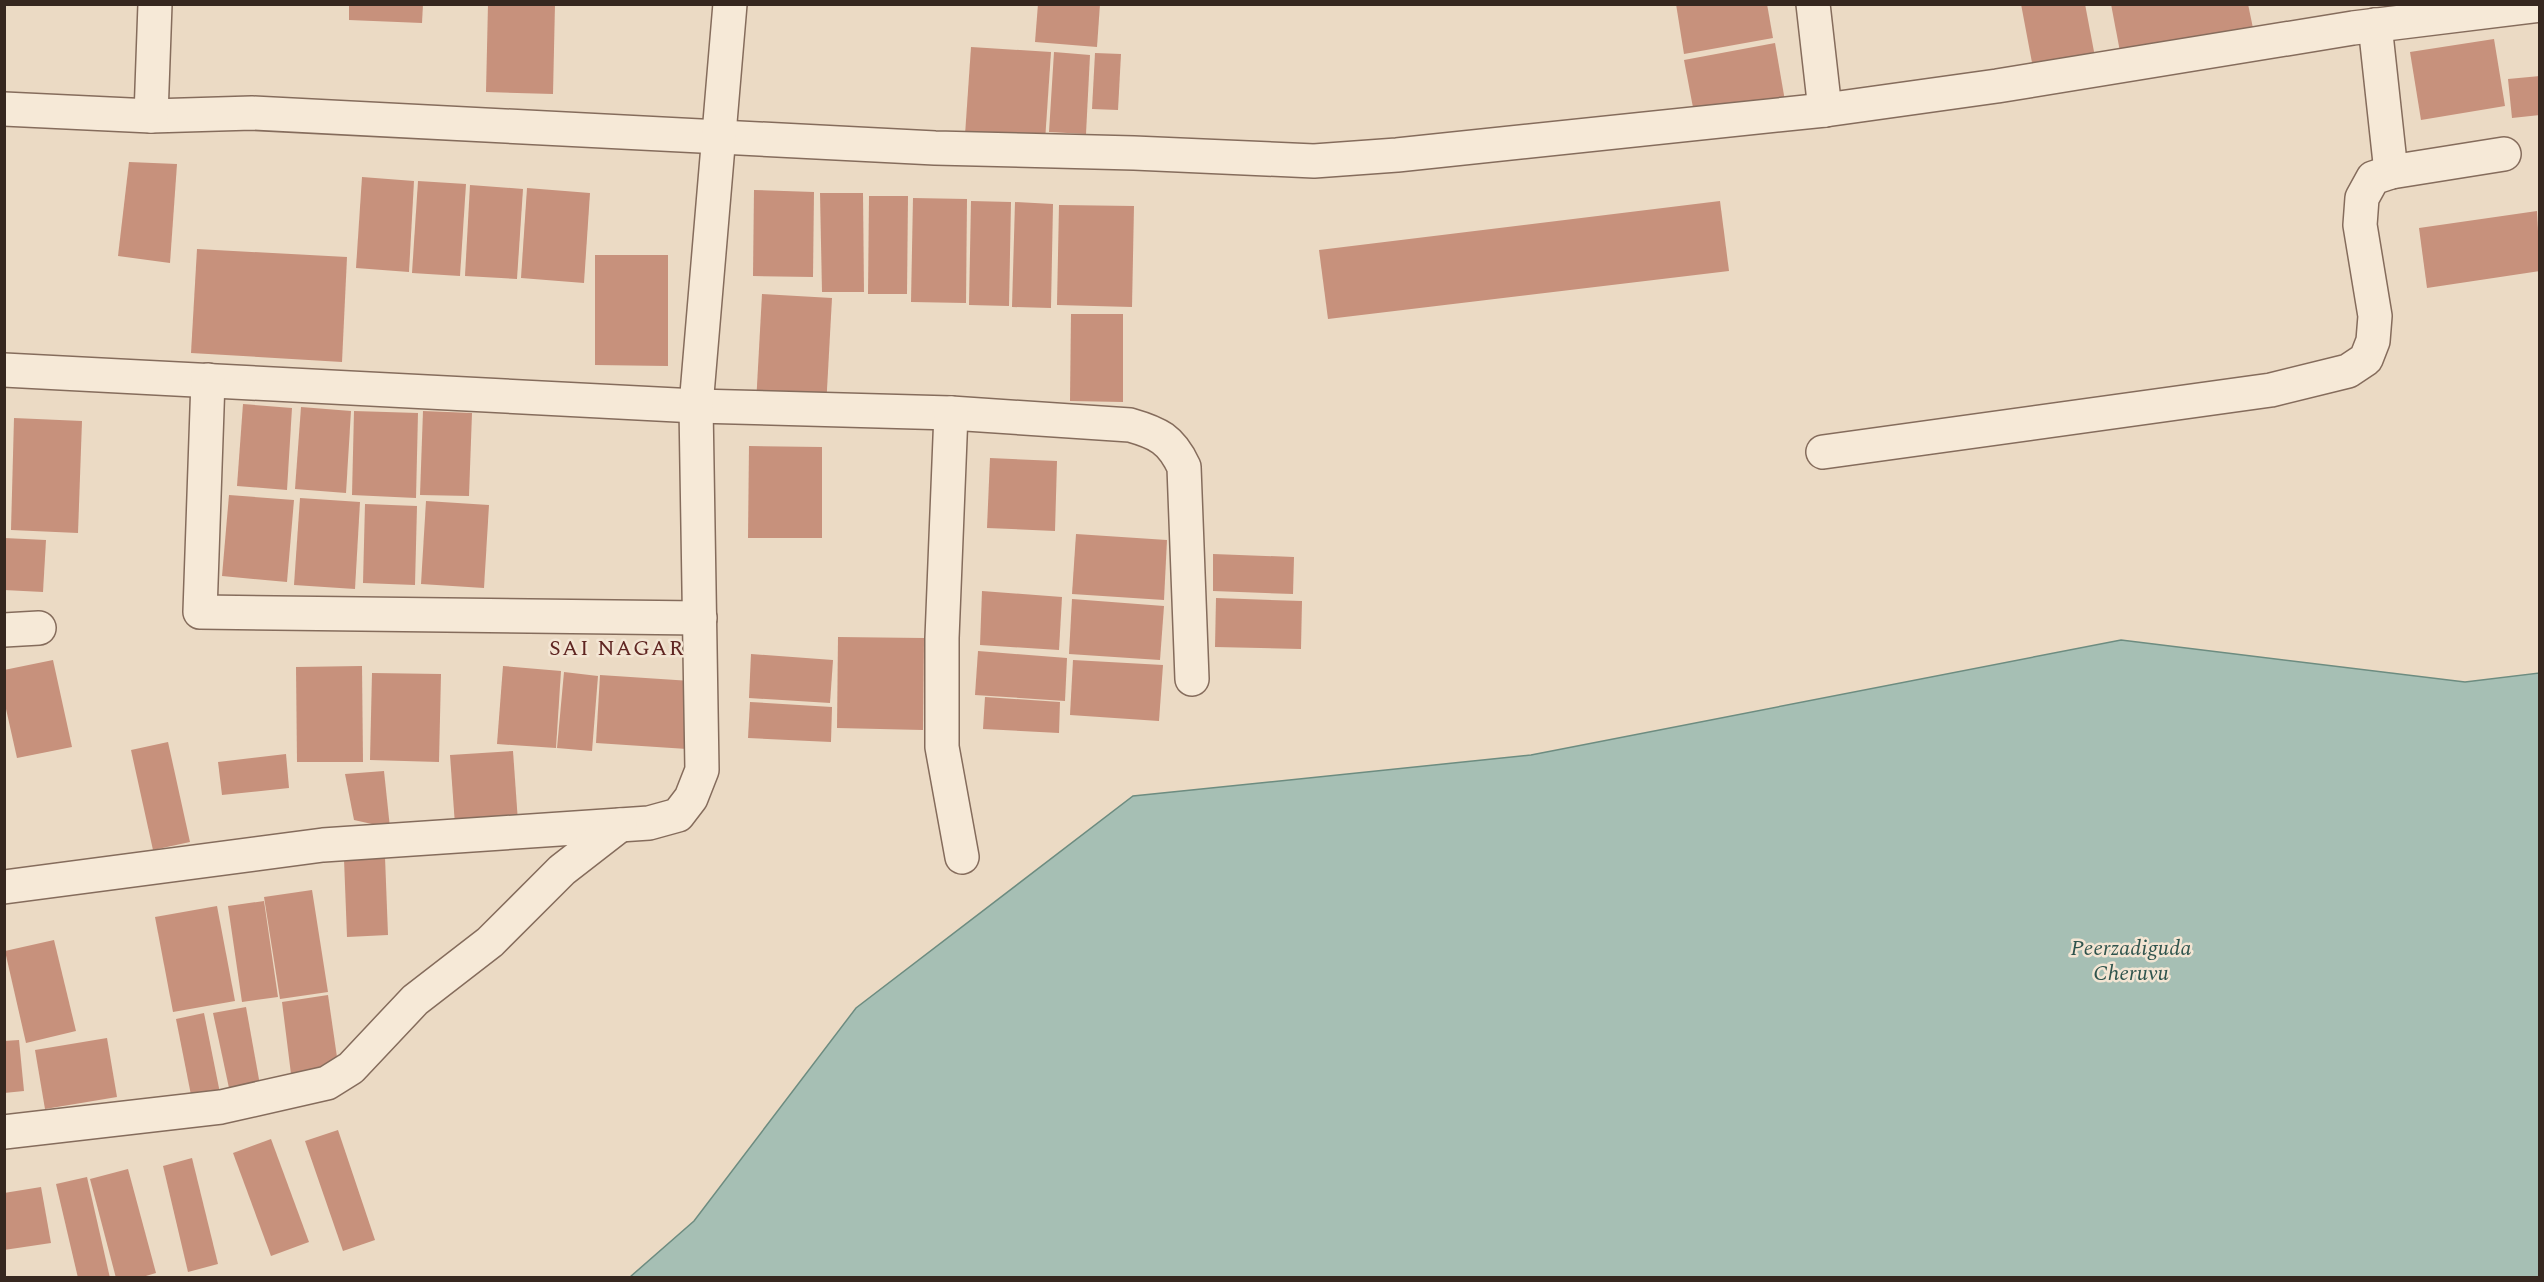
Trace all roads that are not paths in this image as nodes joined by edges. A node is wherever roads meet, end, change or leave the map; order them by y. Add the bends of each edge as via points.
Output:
1 (155, 4) edge
2 (730, 4) edge
3 (1813, 4) edge
4 (2540, 4) edge
5 (2375, 25) junction
6 (4, 109) edge
7 (1825, 110) junction
8 (151, 116) junction
9 (717, 138) junction
10 (2505, 154) dead end
11 (2391, 172) junction
12 (4, 370) edge
13 (208, 380) junction
14 (696, 406) junction
15 (951, 413) junction
16 (1823, 452) dead end
17 (700, 618) junction
18 (39, 628) dead end
19 (4, 630) edge
20 (1192, 679) dead end
21 (620, 825) junction
22 (962, 857) dead end
23 (4, 886) edge
24 (4, 1132) edge

1 - 8 street
2 - 9 street
3 - 7 street
4 - 5 street
5 - 7 street
5 - 11 street
6 - 8 street
7 - 9 street via 1314,161
8 - 9 street via 252,113
9 - 14 street
10 - 11 street
11 - 16 street via 2373,178 2362,198 2360,225 2375,316 2373,341 2366,359 2348,371 2271,390
12 - 13 street
13 - 14 street
13 - 17 street via 200,612
14 - 15 street
14 - 17 street
15 - 20 street via 1130,425 1157,433 1176,450 1184,467
15 - 22 street via 942,747
17 - 21 street via 702,770 691,798 678,816
18 - 19 street
21 - 23 street via 323,845
21 - 24 street via 562,870 490,942 415,1000 351,1068 327,1083 221,1107

